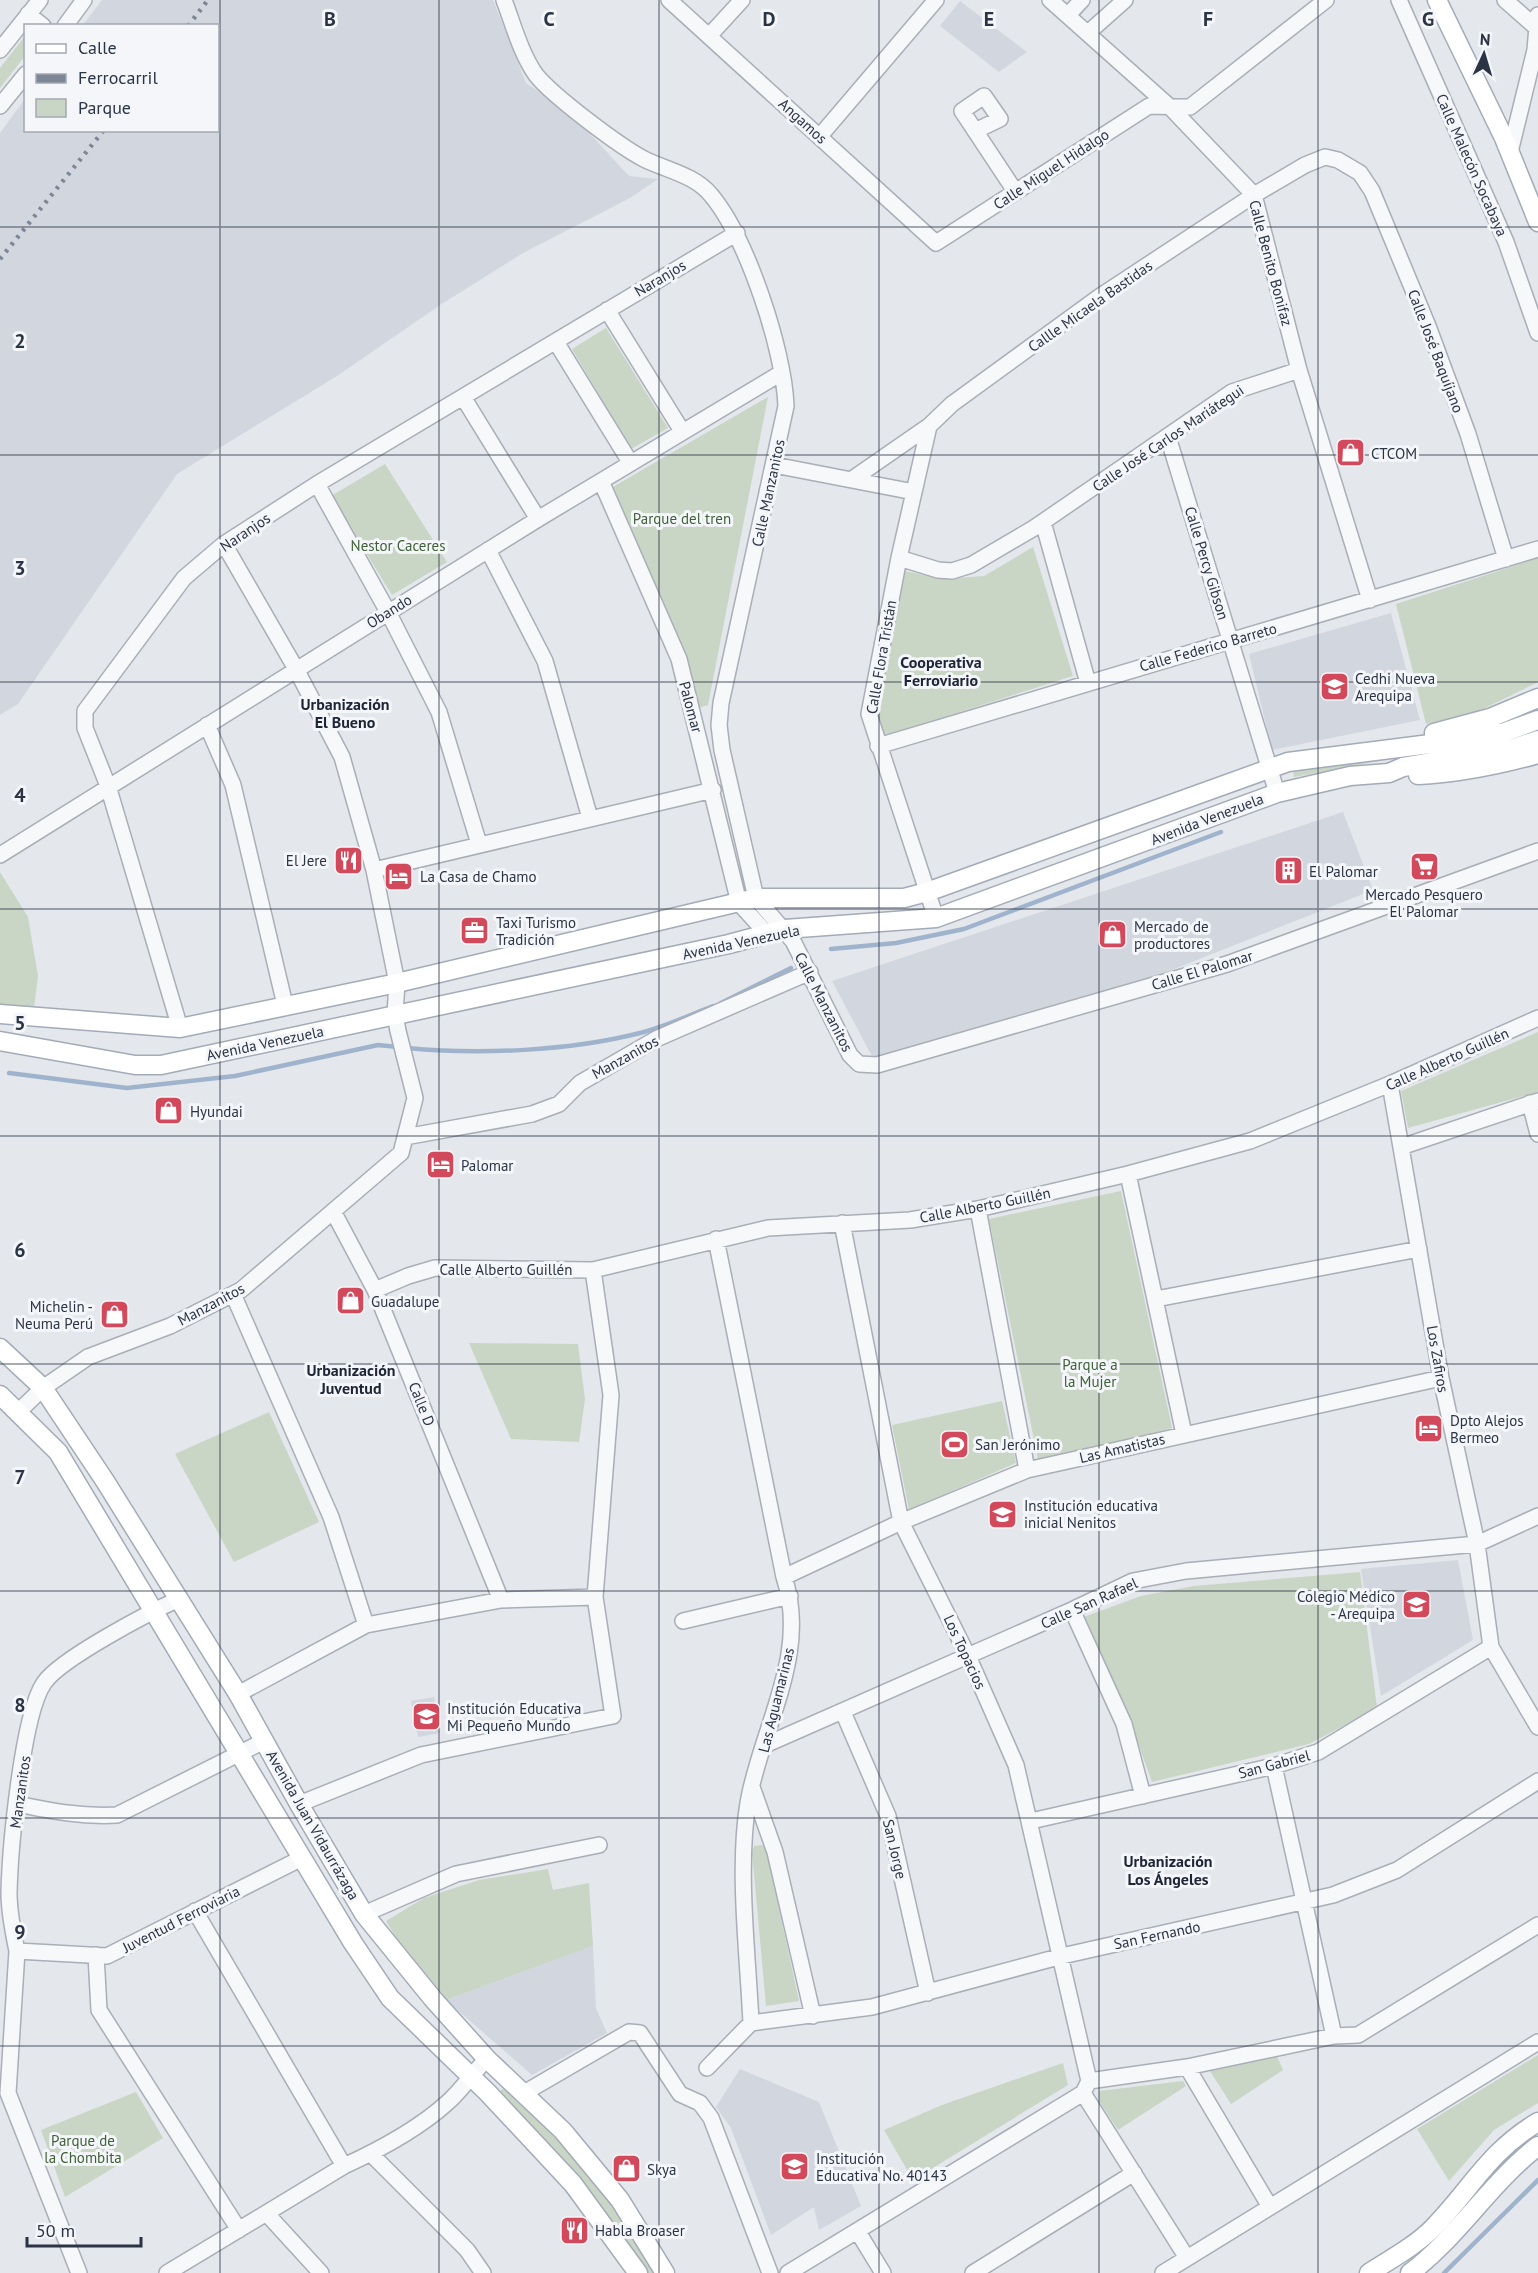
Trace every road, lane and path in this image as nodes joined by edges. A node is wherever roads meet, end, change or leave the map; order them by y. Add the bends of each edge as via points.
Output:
1 (40, 0) edge
2 (84, 0) edge
3 (504, 0) edge
4 (669, 0) edge
5 (742, 0) edge
6 (936, 0) edge
7 (1050, 0) edge
8 (1082, 0) edge
9 (1125, 0) edge
10 (1326, 0) edge
11 (1398, 0) edge
12 (1437, 0) edge
13 (1505, 0) edge
14 (28, 14) junction
15 (1068, 15) junction
16 (40, 24) edge
17 (66, 24) edge
18 (1537, 24) edge
19 (1089, 32) junction
20 (709, 36) junction
21 (0, 50) edge
22 (24, 76) edge
23 (0, 106) edge
24 (1170, 106) junction
25 (975, 131) dead end
26 (820, 136) junction
27 (1507, 145) junction
28 (1338, 160) joint
29 (1015, 191) junction
30 (1254, 195) junction
31 (1538, 222) edge
32 (737, 233) junction
33 (936, 243) joint
34 (607, 310) junction
35 (1538, 333) edge
36 (556, 342) junction
37 (1299, 370) junction
38 (781, 373) junction
39 (463, 397) junction
40 (929, 426) junction
41 (682, 430) junction
42 (1168, 437) junction
43 (630, 462) junction
44 (774, 465) junction
45 (854, 478) junction
46 (601, 481) junction
47 (317, 484) junction
48 (914, 492) junction
49 (538, 519) junction
50 (1043, 522) junction
51 (224, 544) junction
52 (1538, 549) edge
53 (488, 550) junction
54 (899, 558) junction
55 (1506, 558) junction
56 (1370, 600) junction
57 (388, 612) junction
58 (1230, 640) junction
59 (296, 669) junction
60 (1088, 682) junction
61 (1538, 698) edge
62 (1538, 720) edge
63 (207, 725) junction
64 (1538, 740) edge
65 (878, 746) junction
66 (1386, 747) junction
67 (1538, 754) edge
68 (1269, 768) junction
69 (1389, 773) junction
70 (108, 786) junction
71 (713, 790) junction
72 (1277, 793) junction
73 (590, 818) junction
74 (479, 844) junction
75 (1538, 851) edge
76 (0, 855) edge
77 (374, 870) junction
78 (927, 892) junction
79 (748, 901) junction
80 (936, 918) junction
81 (785, 929) junction
82 (766, 934) junction
83 (808, 970) junction
84 (397, 983) junction
85 (285, 1005) junction
86 (0, 1014) edge
87 (1538, 1018) edge
88 (397, 1023) junction
89 (180, 1028) junction
90 (0, 1041) edge
91 (859, 1064) joint
92 (1390, 1084) junction
93 (1534, 1102) edge
94 (1538, 1134) edge
95 (405, 1137) junction
96 (1401, 1147) junction
97 (1128, 1174) junction
98 (978, 1209) junction
99 (334, 1213) junction
100 (842, 1223) junction
101 (716, 1239) junction
102 (1419, 1249) junction
103 (593, 1270) junction
104 (375, 1290) junction
105 (232, 1294) junction
106 (1155, 1299) junction
107 (0, 1348) edge
108 (1441, 1378) junction
109 (43, 1388) junction
110 (0, 1395) edge
111 (18, 1412) junction
112 (1184, 1434) junction
113 (1028, 1470) junction
114 (1538, 1516) edge
115 (901, 1522) junction
116 (1477, 1544) junction
117 (784, 1577) junction
118 (790, 1596) junction
119 (595, 1597) junction
120 (179, 1599) junction
121 (501, 1600) junction
122 (1072, 1610) junction
123 (153, 1611) junction
124 (683, 1621) dead end
125 (366, 1625) junction
126 (1491, 1647) junction
127 (968, 1656) junction
128 (238, 1694) junction
129 (843, 1712) junction
130 (1538, 1727) edge
131 (264, 1741) junction
132 (765, 1745) junction
133 (240, 1754) junction
134 (1274, 1766) junction
135 (1538, 1781) edge
136 (752, 1787) junction
137 (1143, 1796) junction
138 (17, 1804) junction
139 (299, 1804) junction
140 (1031, 1821) junction
141 (600, 1845) dead end
142 (302, 1858) junction
143 (1305, 1903) junction
144 (195, 1911) junction
145 (364, 1914) junction
146 (1538, 1924) edge
147 (17, 1951) junction
148 (96, 1955) junction
149 (1062, 1956) junction
150 (928, 1993) junction
151 (813, 2016) junction
152 (751, 2023) junction
153 (1334, 2036) junction
154 (1538, 2042) edge
155 (488, 2059) junction
156 (1187, 2067) junction
157 (707, 2068) dead end
158 (470, 2075) junction
159 (1086, 2087) junction
160 (524, 2093) junction
161 (1538, 2122) edge
162 (1538, 2146) edge
163 (371, 2154) junction
164 (344, 2166) junction
165 (1134, 2173) junction
166 (1270, 2207) junction
167 (267, 2214) junction
168 (239, 2230) junction
169 (858, 2232) junction
170 (1187, 2258) junction
171 (172, 2272) edge
172 (79, 2273) edge
173 (321, 2273) edge
174 (483, 2273) edge
175 (638, 2273) edge
176 (664, 2273) edge
177 (770, 2273) edge
178 (788, 2273) edge
179 (884, 2273) edge
180 (973, 2273) edge
181 (1163, 2273) edge
182 (1370, 2273) edge
183 (1410, 2273) edge

1 - 14 street
2 - 17 street
3 - 32 street, Calle Manzanitos via 537,75 576,110 642,158 690,179 711,194
4 - 20 street, Angamos
5 - 20 street
6 - 26 street
7 - 15 street, Calle Benito Bonifaz
8 - 15 street
9 - 19 street
10 - 24 street, Calle Miguel Hidalgo via 1190,107
11 - 35 street, Calle Malecón Socabaya via 1506,242
12 - 27 main road
13 - 18 street
14 - 16 street
14 - 21 street
15 - 19 street, Calle Benito Bonifaz
18 - 27 street via 1535,50
19 - 24 street, Calle Benito Bonifaz
20 - 26 street, Angamos
22 - 23 street
24 - 29 street, Calle Miguel Hidalgo via 1149,106
24 - 30 street, Calle Benito Bonifaz
25 - 29 street
26 - 33 street, Angamos
27 - 31 main road
28 - 30 street, Callle Micaela Bastidas via 1325,157 1305,165
28 - 55 street, Calle José Baquíjano via 1360,173 1372,191 1468,434
29 - 33 street, Calle Miguel Hidalgo
30 - 37 street, Calle Benito Bonifaz
30 - 40 street, Callle Micaela Bastidas via 1100,297 952,404
32 - 34 street, Naranjos
32 - 38 street, Calle Manzanitos via 764,303
34 - 36 street, Naranjos
34 - 41 street
36 - 39 street, Naranjos
36 - 43 street
37 - 42 street, Calle José Carlos Mariátegui via 1232,392
37 - 56 street, Calle Benito Bonifaz
38 - 41 street, Obando
38 - 44 street, Calle Manzanitos via 786,406
39 - 47 street, Naranjos
39 - 49 street
40 - 45 street, Callle Micaela Bastidas
40 - 48 street, Calle Flora Tristán
41 - 43 street, Obando
42 - 50 street, Calle José Carlos Mariátegui
42 - 58 street, Calle Percy Gibson
43 - 46 street, Obando
44 - 45 street
44 - 79 street, Calle Manzanitos via 719,725
45 - 48 street
46 - 49 street, Obando
46 - 71 street, Palomar via 678,659
47 - 51 street, Naranjos
47 - 57 street
48 - 54 street, Calle Flora Tristán
49 - 53 street, Obando
50 - 54 street, Calle José Carlos Mariátegui via 970,565 952,571
50 - 60 street
51 - 59 street, Manzanitos
51 - 70 street, Naranjos via 184,578 85,711 85,728
52 - 55 street, Calle Federico Barreto
53 - 57 street, Obando
53 - 73 street via 545,661
54 - 65 street, Calle Flora Tristán via 870,704 870,723
55 - 56 street, Calle Federico Barreto
56 - 58 street, Calle Federico Barreto
57 - 59 street, Obando
57 - 74 street via 439,712
58 - 60 street, Calle Federico Barreto
58 - 68 street, Calle Percy Gibson
59 - 63 street, Obando
59 - 77 street, Manzanitos via 342,757
60 - 65 street, Calle Federico Barreto
61 - 66 main road via 1490,718
62 - 66 main road, Avenida Venezuela via 1473,738
63 - 70 street, Obando
63 - 85 street via 233,785
64 - 69 main road, Avenida Venezuela via 1490,753 1403,766
65 - 78 street, Calle Flora Tristán
66 - 68 main road, Avenida Venezuela
67 - 69 main road via 1454,773
68 - 72 street, Calle Percy Gibson
68 - 78 main road, Avenida Venezuela
69 - 72 main road, Avenida Venezuela via 1350,776
70 - 76 street, Obando
70 - 89 street, Naranjos
71 - 73 street
71 - 79 street, Palomar
72 - 80 main road, Avenida Venezuela
73 - 74 street
74 - 77 street
75 - 91 street, Calle El Palomar via 1227,964 877,1065
77 - 84 street, Manzanitos
78 - 79 main road, Avenida Venezuela via 904,897
78 - 80 street, Calle Flora Tristán
79 - 81 street, Calle Manzanitos
79 - 82 street, Palomar
79 - 84 main road, Avenida Venezuela
80 - 81 main road, Avenida Venezuela
81 - 82 main road, Avenida Venezuela
81 - 83 street, Calle Manzanitos
82 - 88 main road, Avenida Venezuela
83 - 91 street, Calle Manzanitos via 850,1055
83 - 95 street, Manzanitos via 656,1039 580,1083 559,1104 532,1114
84 - 85 main road, Avenida Venezuela
84 - 88 street, Manzanitos
85 - 89 main road, Avenida Venezuela
86 - 89 main road, Avenida Venezuela
87 - 92 street, Calle Alberto Guillén
88 - 90 main road, Avenida Venezuela via 161,1065 135,1065
88 - 95 street, Manzanitos via 415,1098
92 - 96 street, Los Zafiros
92 - 97 street, Calle Alberto Guillén via 1250,1141
93 - 94 street
93 - 96 street
95 - 99 street, Manzanitos via 401,1153
96 - 102 street, Los Zafiros
97 - 98 street, Calle Alberto Guillén
97 - 106 street
98 - 100 street, Calle Alberto Guillén via 910,1220
98 - 113 street
99 - 104 street, Calle D
99 - 105 street, Manzanitos
100 - 101 street, Calle Alberto Guillén via 768,1228
100 - 115 street, Los Topacios
101 - 103 street, Calle Alberto Guillén
101 - 117 street, Las Aguamarinas
102 - 106 street
102 - 108 street, Los Zafiros
103 - 104 street, Calle Alberto Guillén via 435,1268
103 - 119 street via 611,1395
104 - 121 street, Calle D
105 - 109 street, Manzanitos via 170,1326 88,1357
105 - 125 street via 331,1517
106 - 112 street
107 - 109 main road, Avenida Juan Vidaurrázaga
108 - 112 street, Las Amatistas
108 - 116 street, Los Zafiros
109 - 111 street, Manzanitos
109 - 120 main road, Avenida Juan Vidaurrázaga
110 - 111 main road, Avenida Juan Vidaurrázaga
111 - 123 main road, Avenida Juan Vidaurrázaga via 58,1452
112 - 113 street, Las Amatistas
113 - 115 street, Las Amatistas
114 - 116 street, Calle San Rafael
115 - 117 street, Las Amatistas
115 - 127 street, Los Topacios
116 - 122 street, Calle San Rafael via 1186,1570 1133,1581
116 - 126 street, Los Zafiros
117 - 118 street, Las Aguamarinas
118 - 124 street
118 - 132 street, Las Aguamarinas via 792,1647
119 - 121 street
119 - 139 street via 613,1716 421,1755
120 - 123 street, Manzanitos
120 - 128 main road, Avenida Juan Vidaurrázaga
121 - 125 street
122 - 127 street, Calle San Rafael
122 - 137 street via 1124,1724
123 - 133 main road, Avenida Juan Vidaurrázaga
123 - 138 street, Manzanitos via 64,1664 44,1682 32,1707
125 - 128 street
126 - 130 street, Los Zafiros
126 - 134 street, San Gabriel via 1318,1752
127 - 129 street, Calle San Rafael
127 - 140 street, Los Topacios via 1016,1765
128 - 131 main road, Avenida Juan Vidaurrázaga
129 - 132 street, Calle San Rafael
129 - 150 street, San Jorge via 888,1816
131 - 133 street
131 - 139 main road, Avenida Juan Vidaurrázaga
132 - 136 street, Las Aguamarinas
133 - 138 street via 117,1815 66,1814
133 - 142 main road, Avenida Juan Vidaurrázaga
134 - 137 street, San Gabriel
134 - 143 street
135 - 143 street, San Fernando via 1397,1870
136 - 151 street via 776,1851
136 - 152 street, Las Aguamarinas via 744,1856
137 - 140 street, San Gabriel
138 - 147 street, Manzanitos via 9,1893
139 - 145 main road, Avenida Juan Vidaurrázaga
140 - 149 street, Los Topacios
141 - 145 street via 456,1874
142 - 144 street, Juventud Ferroviaria
142 - 158 main road, Avenida Juan Vidaurrázaga via 390,1998
143 - 149 street, San Fernando
143 - 153 street
144 - 148 street, Juventud Ferroviaria via 107,1956
144 - 164 street
145 - 155 main road, Avenida Juan Vidaurrázaga
146 - 153 street via 1359,2035
147 - 148 street, Juventud Ferroviaria
147 - 172 street, Manzanitos via 8,2093
148 - 168 street via 99,2010
149 - 150 street, San Fernando
149 - 159 street, Los Topacios
150 - 151 street, San Fernando
151 - 152 street, San Fernando
152 - 157 street
153 - 156 street
154 - 166 street
155 - 158 street
155 - 160 main road, Avenida Juan Vidaurrázaga
156 - 159 street
156 - 166 street
158 - 163 street via 448,2103
158 - 175 main road, Avenida Juan Vidaurrázaga via 573,2184
159 - 165 street
159 - 169 street
160 - 176 main road, Avenida Juan Vidaurrázaga via 563,2131 620,2200
160 - 177 street via 629,2032 640,2033 680,2094 700,2103 711,2118
161 - 182 main road via 1489,2160 1434,2227
162 - 183 main road via 1508,2170 1440,2246
163 - 164 street
163 - 174 street via 466,2250
164 - 167 street
165 - 170 street
165 - 180 street
166 - 170 street
167 - 168 street
167 - 173 street
168 - 171 street
169 - 178 street
169 - 179 street
170 - 181 street

